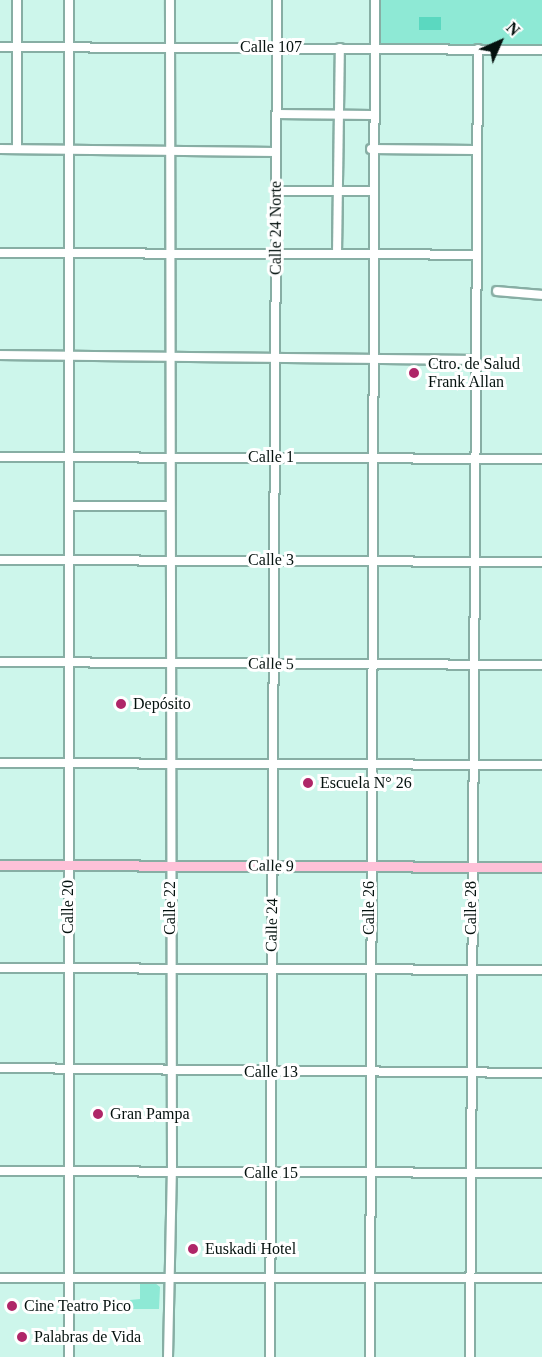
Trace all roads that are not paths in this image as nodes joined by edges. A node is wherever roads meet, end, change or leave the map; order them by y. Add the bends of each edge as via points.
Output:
1 (16, 0) edge
2 (69, 0) edge
3 (170, 0) edge
4 (277, 0) edge
5 (375, 0) edge
6 (0, 46) edge
7 (17, 47) junction
8 (68, 47) junction
9 (277, 47) junction
10 (170, 48) junction
11 (340, 48) junction
12 (374, 48) junction
13 (478, 49) junction
14 (542, 50) edge
15 (277, 114) junction
16 (339, 115) junction
17 (372, 115) junction
18 (0, 149) edge
19 (17, 149) junction
20 (169, 149) junction
21 (371, 149) junction
22 (68, 150) junction
23 (475, 150) junction
24 (276, 152) junction
25 (276, 191) junction
26 (338, 191) junction
27 (371, 191) junction
28 (0, 253) edge
29 (67, 253) junction
30 (168, 254) junction
31 (276, 254) junction
32 (337, 254) junction
33 (371, 255) junction
34 (475, 255) junction
35 (498, 291) dead end
36 (542, 295) edge
37 (0, 355) edge
38 (66, 355) junction
39 (275, 357) junction
40 (168, 358) junction
41 (371, 359) junction
42 (474, 360) junction
43 (274, 456) junction
44 (0, 457) edge
45 (70, 457) junction
46 (170, 458) junction
47 (371, 458) junction
48 (474, 459) junction
49 (542, 459) edge
50 (69, 506) junction
51 (170, 506) junction
52 (0, 560) edge
53 (170, 560) junction
54 (274, 560) junction
55 (371, 560) junction
56 (69, 561) junction
57 (474, 562) junction
58 (542, 562) edge
59 (0, 662) edge
60 (170, 663) junction
61 (69, 664) junction
62 (274, 664) junction
63 (370, 665) junction
64 (472, 665) junction
65 (542, 665) edge
66 (0, 763) edge
67 (69, 763) junction
68 (170, 764) junction
69 (274, 764) junction
70 (371, 764) junction
71 (473, 765) junction
72 (542, 765) edge
73 (0, 865) edge
74 (171, 865) junction
75 (69, 866) junction
76 (273, 866) junction
77 (370, 867) junction
78 (471, 867) junction
79 (542, 867) edge
80 (0, 968) edge
81 (68, 969) junction
82 (170, 969) junction
83 (272, 969) junction
84 (369, 970) junction
85 (470, 970) junction
86 (542, 970) edge
87 (0, 1068) edge
88 (69, 1069) junction
89 (170, 1072) junction
90 (271, 1072) junction
91 (369, 1072) junction
92 (470, 1073) junction
93 (542, 1073) edge
94 (0, 1171) edge
95 (69, 1171) junction
96 (172, 1172) junction
97 (271, 1173) junction
98 (369, 1173) junction
99 (469, 1173) junction
100 (542, 1173) edge
101 (470, 1277) junction
102 (0, 1278) edge
103 (69, 1278) junction
104 (170, 1278) junction
105 (270, 1278) junction
106 (542, 1278) edge
107 (369, 1279) junction
108 (69, 1357) edge
109 (168, 1357) edge
110 (270, 1357) edge
111 (370, 1357) edge
112 (470, 1357) edge

1 - 7 street
2 - 8 street, Calle 20
3 - 10 street, Calle 22
4 - 9 street, Calle 24 Norte
5 - 12 street, Calle 26
6 - 7 street, Calle 107
7 - 8 street, Calle 107
7 - 19 street
8 - 10 street, Calle 107
8 - 22 street, Calle 20
9 - 10 street, Calle 107
9 - 11 street, Calle 107
9 - 15 street, Calle 24 Norte
10 - 20 street, Calle 22
11 - 12 street, Calle 107
11 - 16 street
12 - 13 street, Calle 107
12 - 17 street, Calle 26
13 - 14 street, Calle 107
13 - 23 street, Calle 28
15 - 16 street
15 - 24 street, Calle 24 Norte
16 - 17 street
16 - 26 street
17 - 21 street, Calle 26
18 - 19 street
19 - 22 street
20 - 22 street
20 - 24 street
20 - 30 street, Calle 22
21 - 23 street
21 - 27 street, Calle 26
22 - 29 street, Calle 20
23 - 34 street, Calle 28
24 - 25 street, Calle 24 Norte
25 - 26 street
25 - 31 street, Calle 24 Norte
26 - 27 street
26 - 32 street
27 - 33 street, Calle 26
28 - 29 street
29 - 30 street
29 - 38 street, Calle 20
30 - 31 street
30 - 40 street, Calle 22
31 - 32 street
31 - 39 street, Calle 24 Norte
32 - 33 street
33 - 34 street
33 - 41 street, Calle 26
34 - 42 street, Calle 28
35 - 36 street
37 - 38 street
38 - 40 street
38 - 45 street, Calle 20
39 - 40 street
39 - 41 street
39 - 43 street, Calle 24 Norte
40 - 46 street, Calle 22
41 - 42 street
41 - 47 street, Calle 26
42 - 48 street, Calle 28
43 - 46 street, Calle 1
43 - 47 street, Calle 1
43 - 54 street, Calle 24
44 - 45 street, Calle 1
45 - 46 street, Calle 1
45 - 50 street, Calle 20
46 - 51 street, Calle 22
47 - 48 street, Calle 1
47 - 55 street, Calle 26
48 - 49 street, Calle 1
48 - 57 street, Calle 28
50 - 51 street
50 - 56 street, Calle 20
51 - 53 street, Calle 22
52 - 56 street, Calle 3
53 - 54 street, Calle 3
53 - 56 street, Calle 3
53 - 60 street, Calle 22
54 - 55 street, Calle 3
54 - 62 street, Calle 24
55 - 57 street, Calle 3
55 - 63 street, Calle 26
56 - 61 street, Calle 20
57 - 58 street, Calle 3
57 - 64 street, Calle 28
59 - 61 street, Calle 5
60 - 61 street, Calle 5
60 - 62 street, Calle 5
60 - 68 street, Calle 22
61 - 67 street, Calle 20
62 - 63 street, Calle 5
62 - 69 street, Calle 24
63 - 64 street, Calle 5
63 - 70 street, Calle 26
64 - 65 street, Calle 5
64 - 71 street, Calle 28
66 - 67 street
67 - 68 street
67 - 75 street, Calle 20
68 - 69 street
68 - 74 street, Calle 22
69 - 70 street
69 - 76 street, Calle 24
70 - 71 street
70 - 77 street, Calle 26
71 - 72 street
71 - 78 street, Calle 28
73 - 75 main road, Calle 9
74 - 75 main road, Calle 9
74 - 76 main road, Calle 9
74 - 82 street, Calle 22
75 - 81 street, Calle 20
76 - 77 main road, Calle 9
76 - 83 street, Calle 24
77 - 78 main road, Calle 9
77 - 84 street, Calle 26
78 - 79 main road, Calle 9
78 - 85 street, Calle 28
80 - 81 street
81 - 82 street
81 - 88 street, Calle 20
82 - 83 street
82 - 89 street, Calle 22
83 - 84 street
83 - 90 street, Calle 24
84 - 85 street
84 - 91 street, Calle 26
85 - 86 street
85 - 92 street, Calle 28
87 - 88 street, Calle 13
88 - 89 street, Calle 13
88 - 95 street, Calle 20
89 - 90 street, Calle 13
89 - 96 street, Calle 22
90 - 91 street, Calle 13
90 - 97 street, Calle 24
91 - 92 street, Calle 13
91 - 98 street, Calle 26
92 - 93 street, Calle 13
92 - 99 street, Calle 28
94 - 95 street, Calle 15
95 - 96 street, Calle 15
95 - 103 street, Calle 20
96 - 97 street, Calle 15
96 - 104 street, Calle 22
97 - 98 street, Calle 15
97 - 105 street, Calle 24
98 - 99 street, Calle 15
98 - 107 street, Calle 26
99 - 100 street, Calle 15
99 - 101 street, Calle 28
101 - 106 street
101 - 107 street
101 - 112 street, Calle 28
102 - 103 street
103 - 104 street
103 - 108 street, Calle 20
104 - 105 street
104 - 109 street, Calle 22
105 - 107 street
105 - 110 street, Calle 24
107 - 111 street, Calle 26

